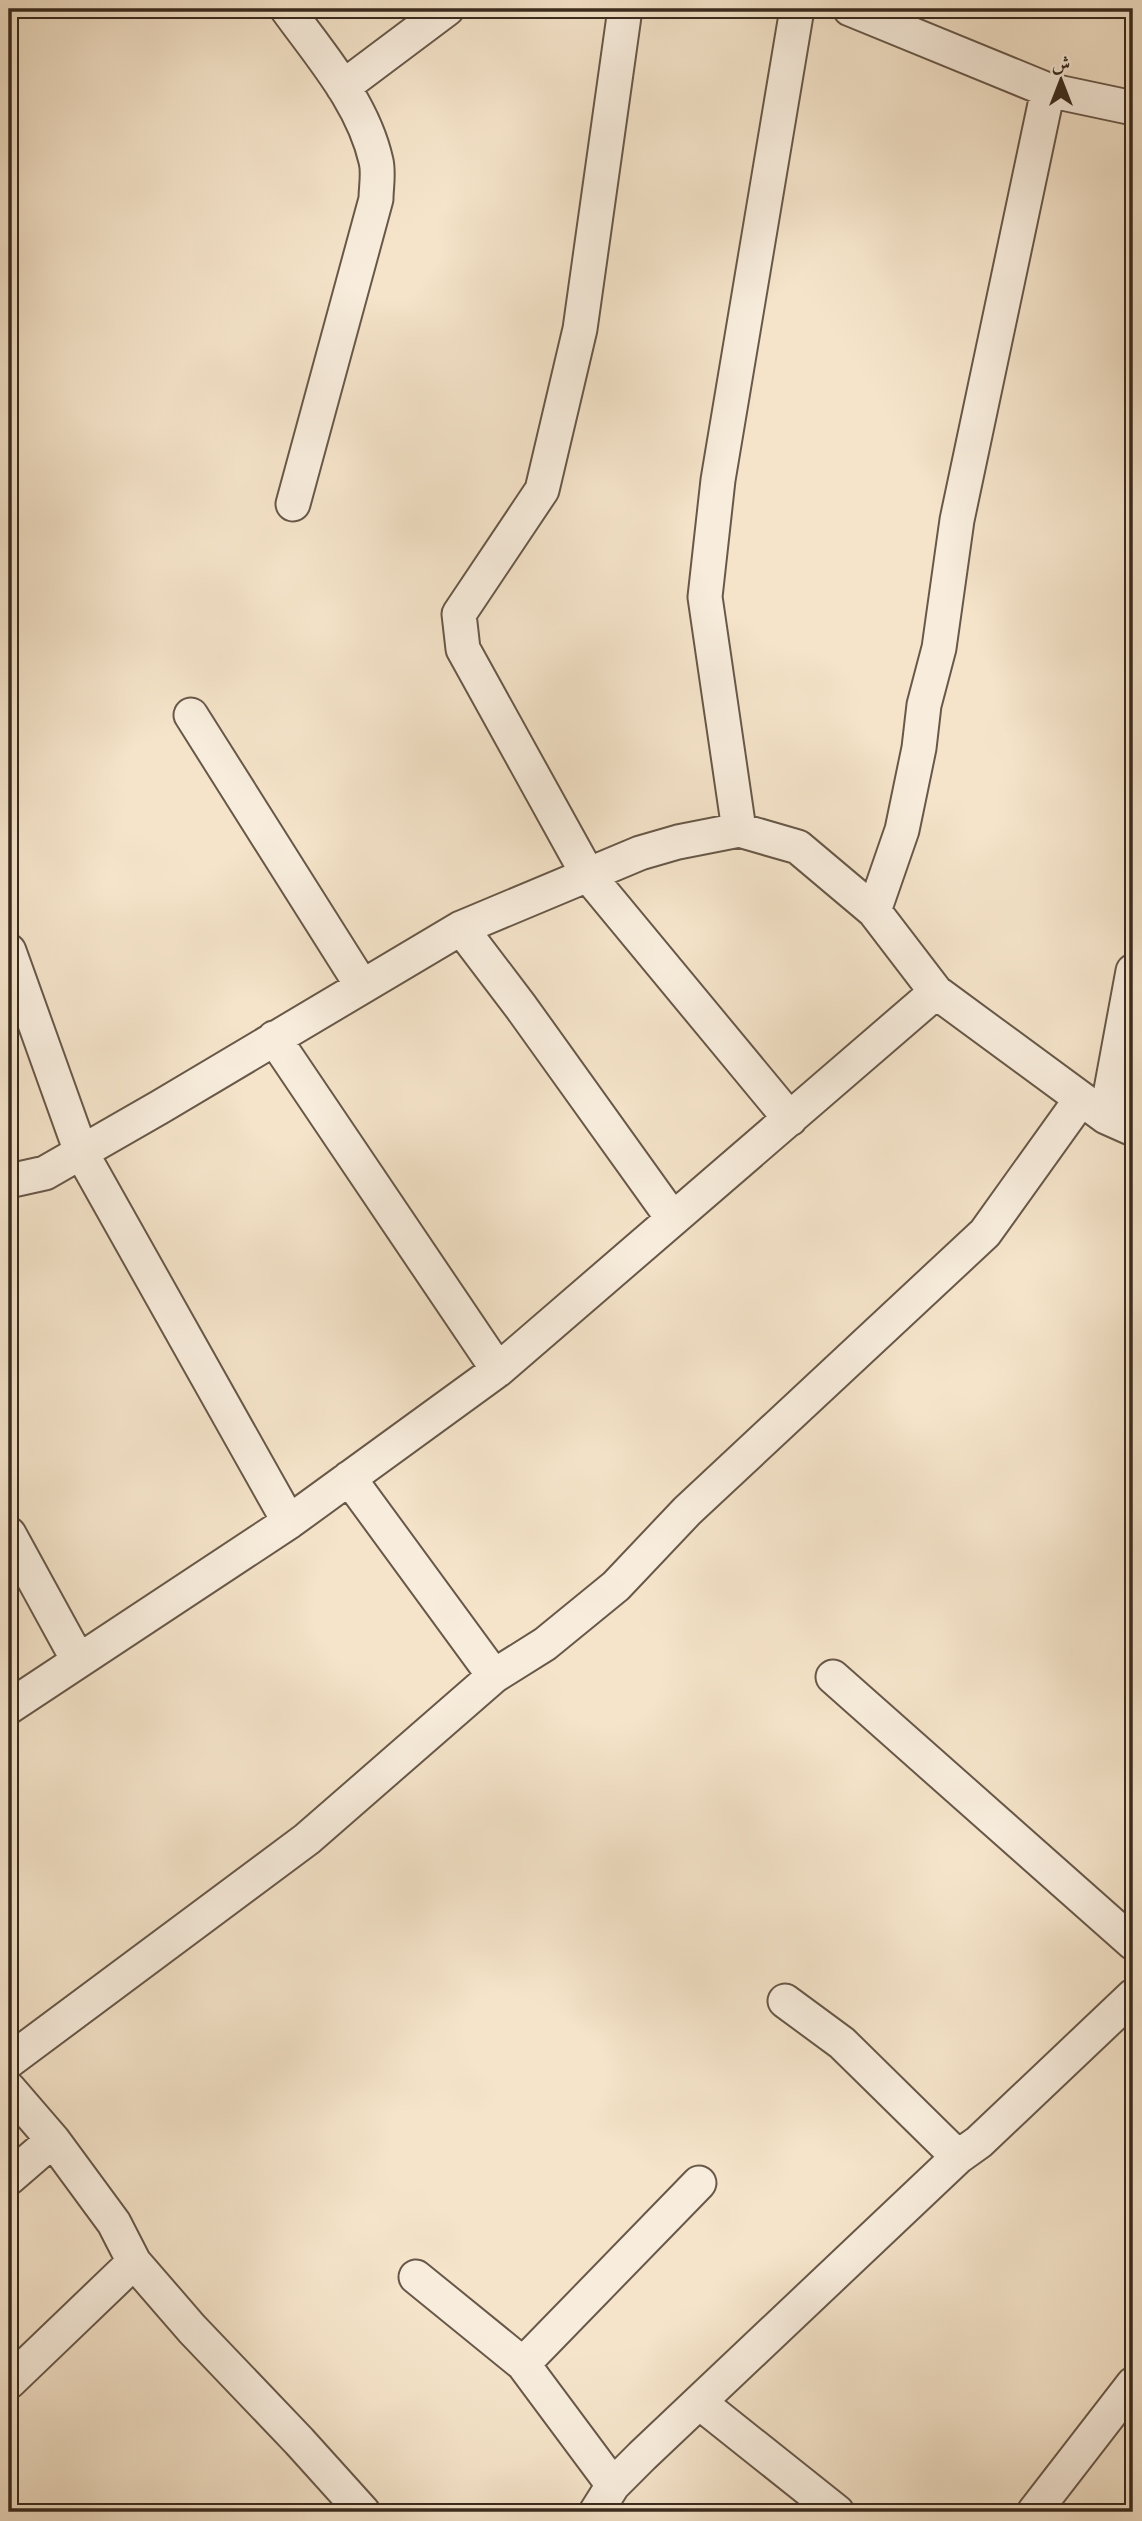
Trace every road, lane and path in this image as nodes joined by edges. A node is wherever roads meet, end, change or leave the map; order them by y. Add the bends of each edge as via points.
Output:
1 (287, 9) edge
2 (447, 9) edge
3 (625, 9) edge
4 (797, 9) edge
5 (850, 9) edge
6 (343, 87) junction
7 (1048, 90) junction
8 (1133, 108) edge
9 (293, 504) dead end
10 (191, 715) dead end
11 (739, 830) junction
12 (588, 875) junction
13 (874, 911) junction
14 (461, 928) junction
15 (9, 951) edge
16 (1133, 971) edge
17 (362, 986) junction
18 (936, 992) junction
19 (274, 1038) junction
20 (1107, 1115) edge
21 (790, 1119) junction
22 (81, 1152) junction
23 (9, 1181) edge
24 (673, 1219) junction
25 (498, 1370) junction
26 (349, 1478) junction
27 (289, 1522) junction
28 (9, 1534) edge
29 (78, 1660) junction
30 (494, 1676) junction
31 (833, 1677) dead end
32 (9, 1707) edge
33 (1133, 1943) edge
34 (1133, 1996) edge
35 (785, 2001) dead end
36 (9, 2062) edge
37 (9, 2088) edge
38 (53, 2140) junction
39 (958, 2157) junction
40 (9, 2178) edge
41 (699, 2183) dead end
42 (134, 2262) junction
43 (416, 2277) dead end
44 (523, 2364) junction
45 (9, 2382) edge
46 (1133, 2384) edge
47 (699, 2402) junction
48 (604, 2499) edge
49 (363, 2512) edge
50 (837, 2512) edge
51 (1034, 2512) edge

1 - 6 street
2 - 6 street
3 - 12 street via 580,329 542,490 459,614 463,649
4 - 11 street via 718,480 705,597
5 - 7 street
6 - 9 street via 363,121 377,164 376,199
7 - 8 street
7 - 13 street via 957,520 939,648 902,830
10 - 17 street
11 - 12 street via 640,853
11 - 13 street via 798,847
12 - 14 street
12 - 21 street
13 - 18 street
14 - 17 street
14 - 24 street
15 - 22 street
16 - 20 street
17 - 19 street
18 - 20 street
18 - 21 street
19 - 22 street
19 - 25 street
20 - 30 street via 687,1511 616,1586 545,1644
21 - 24 street
22 - 23 street via 45,1173
22 - 27 street
24 - 25 street
25 - 26 street
26 - 27 street
26 - 30 street
27 - 29 street
28 - 29 street
29 - 32 street
30 - 36 street via 307,1839
31 - 33 street
34 - 39 street
35 - 39 street via 842,2043
37 - 38 street
38 - 40 street
38 - 42 street via 114,2223
39 - 47 street
41 - 44 street
42 - 45 street
42 - 49 street
43 - 44 street
44 - 48 street
46 - 51 street
47 - 48 street
47 - 50 street

